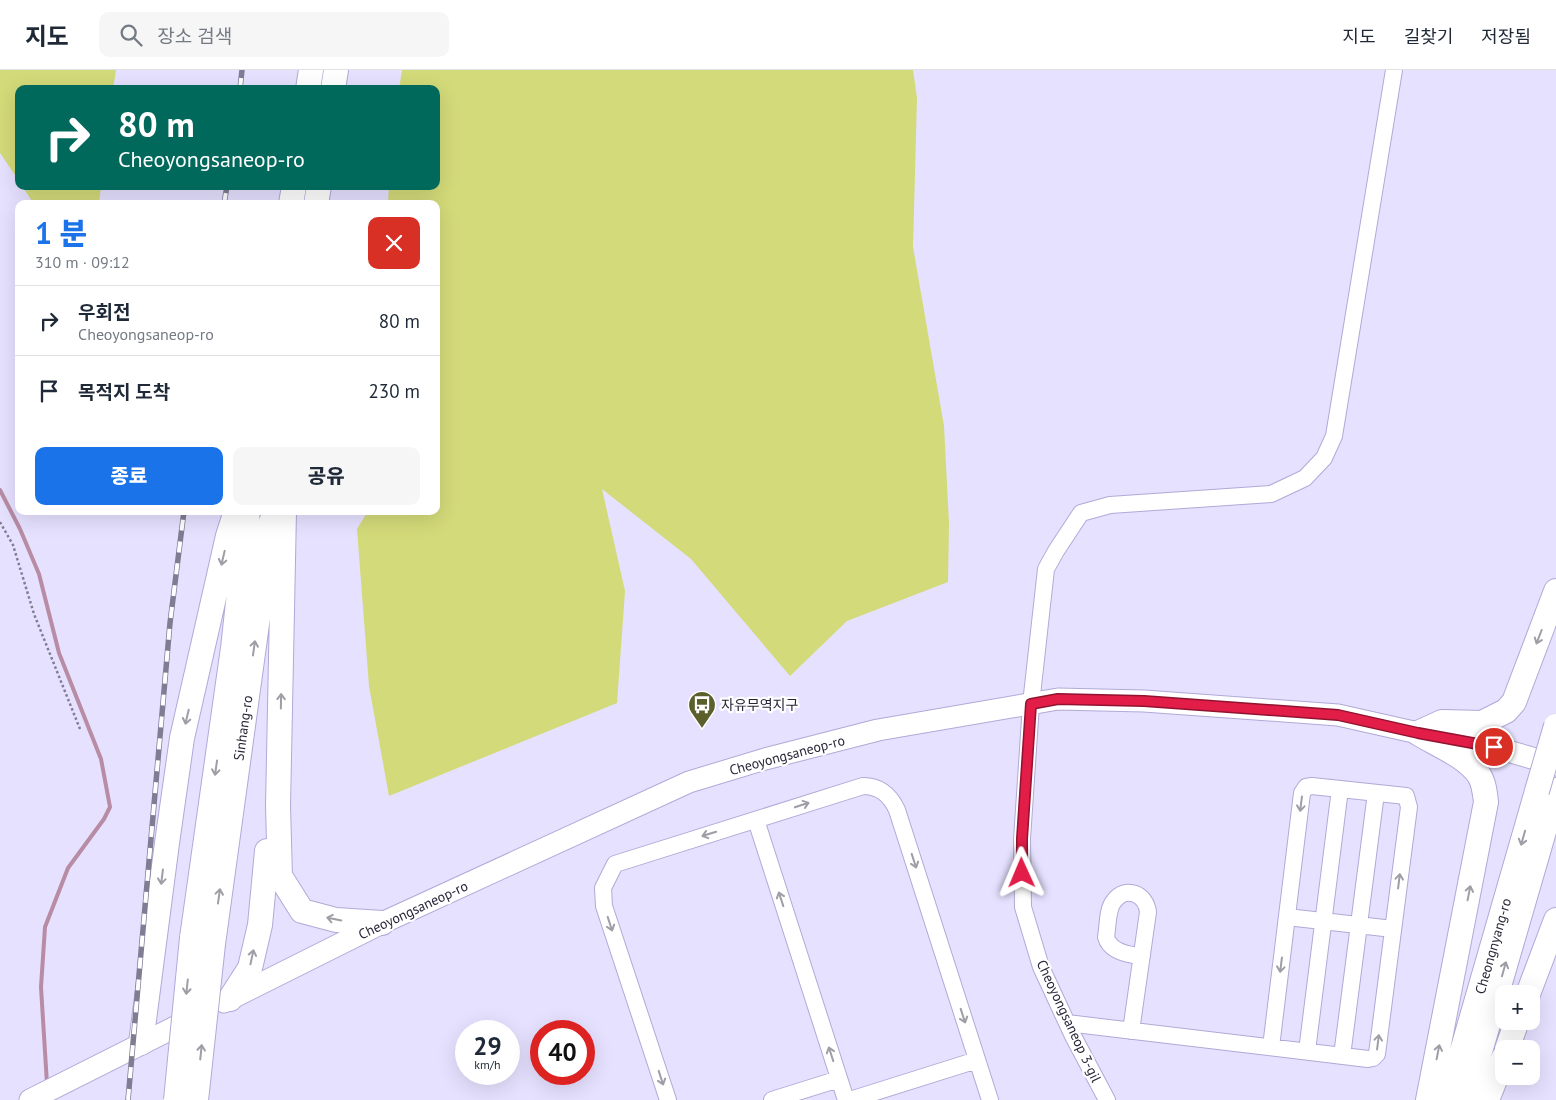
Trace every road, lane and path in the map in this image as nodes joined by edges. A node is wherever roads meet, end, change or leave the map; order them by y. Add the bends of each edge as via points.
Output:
1 (311, 70) edge
2 (336, 70) edge
3 (1394, 70) edge
4 (309, 85) edge
5 (334, 85) edge
6 (235, 515) edge
7 (248, 515) edge
8 (271, 515) edge
9 (284, 515) edge
10 (0, 522) edge
11 (1556, 591) edge
12 (1031, 704) junction
13 (1556, 726) edge
14 (80, 729) dead end
15 (280, 732) junction
16 (1418, 733) junction
17 (1556, 765) edge
18 (1340, 789) junction
19 (1376, 792) junction
20 (1549, 792) edge
21 (756, 820) junction
22 (1287, 917) junction
23 (1556, 920) edge
24 (1323, 921) junction
25 (382, 923) junction
26 (1359, 926) junction
27 (1393, 929) junction
28 (203, 941) junction
29 (1142, 956) dead end
30 (1531, 985) edge
31 (230, 999) junction
32 (1067, 1024) junction
33 (1132, 1031) junction
34 (142, 1043) junction
35 (1271, 1047) junction
36 (1306, 1051) junction
37 (1342, 1056) junction
38 (977, 1060) junction
39 (839, 1078) junction
40 (1495, 1080) edge
41 (30, 1100) edge
42 (176, 1100) edge
43 (196, 1100) edge
44 (668, 1100) edge
45 (772, 1100) edge
46 (848, 1100) edge
47 (990, 1100) edge
48 (1107, 1100) edge
49 (1428, 1100) edge
50 (1448, 1100) edge
51 (1466, 1100) edge
52 (1487, 1100) edge

1 - 4 highway
2 - 5 highway
3 - 12 street, Cheoyongsaneop 3-gil via 1334,436 1324,458 1305,478 1271,494 1110,505 1082,513 1046,569
6 -> 34 highway via 182,738
7 -> 28 highway, Sinhang-ro
28 -> 8 highway, Sinhang-ro
15 -> 9 highway
10 - 14 path via 13,545 34,614
11 -> 16 highway via 1514,702 1506,711 1482,722 1442,722
12 - 16 main road, Cheoyongsaneop-ro via 1058,699 1144,701 1338,715
12 - 25 main road, Cheoyongsaneop-ro via 878,730 689,782
12 - 32 street, Cheoyongsaneop 3-gil via 1022,839 1023,907 1041,967
13 - 20 highway, bridge
25 -> 15 highway via 336,920 302,911 280,876
31 -> 15 highway via 250,968 260,925
16 - 17 main road, Cheoyongsaneop-ro via 1494,747
49 -> 16 highway via 1486,802 1480,776 1472,767
18 - 19 street
18 -> 22 street via 1312,786 1306,787 1302,793
18 - 24 street
19 - 26 street
27 -> 19 street via 1408,801 1406,796
20 -> 50 highway, Cheongnyang-ro
51 -> 20 highway, Cheongnyang-ro
21 -> 38 street via 863,786 872,786 891,798 898,810
39 -> 21 street
21 -> 44 street via 615,864 603,888 604,906
22 - 24 street
22 -> 35 street
23 - 30 highway
24 - 26 street
24 - 36 street
25 - 31 main road, Cheoyongsaneop-ro
26 - 27 street
26 - 37 street
37 -> 27 street via 1368,1059 1377,1054
28 -> 42 highway, bridge
43 -> 28 highway, bridge
29 - 33 street
31 - 34 main road, Cheoyongsaneop-ro
32 - 33 street
32 - 48 street, Cheoyongsaneop 3-gil
33 - 35 street
34 - 41 main road, Cheoyongsaneop-ro
35 - 36 street
36 - 37 street
38 - 46 street
38 - 47 street
39 - 45 street
39 - 46 street
40 - 52 highway

